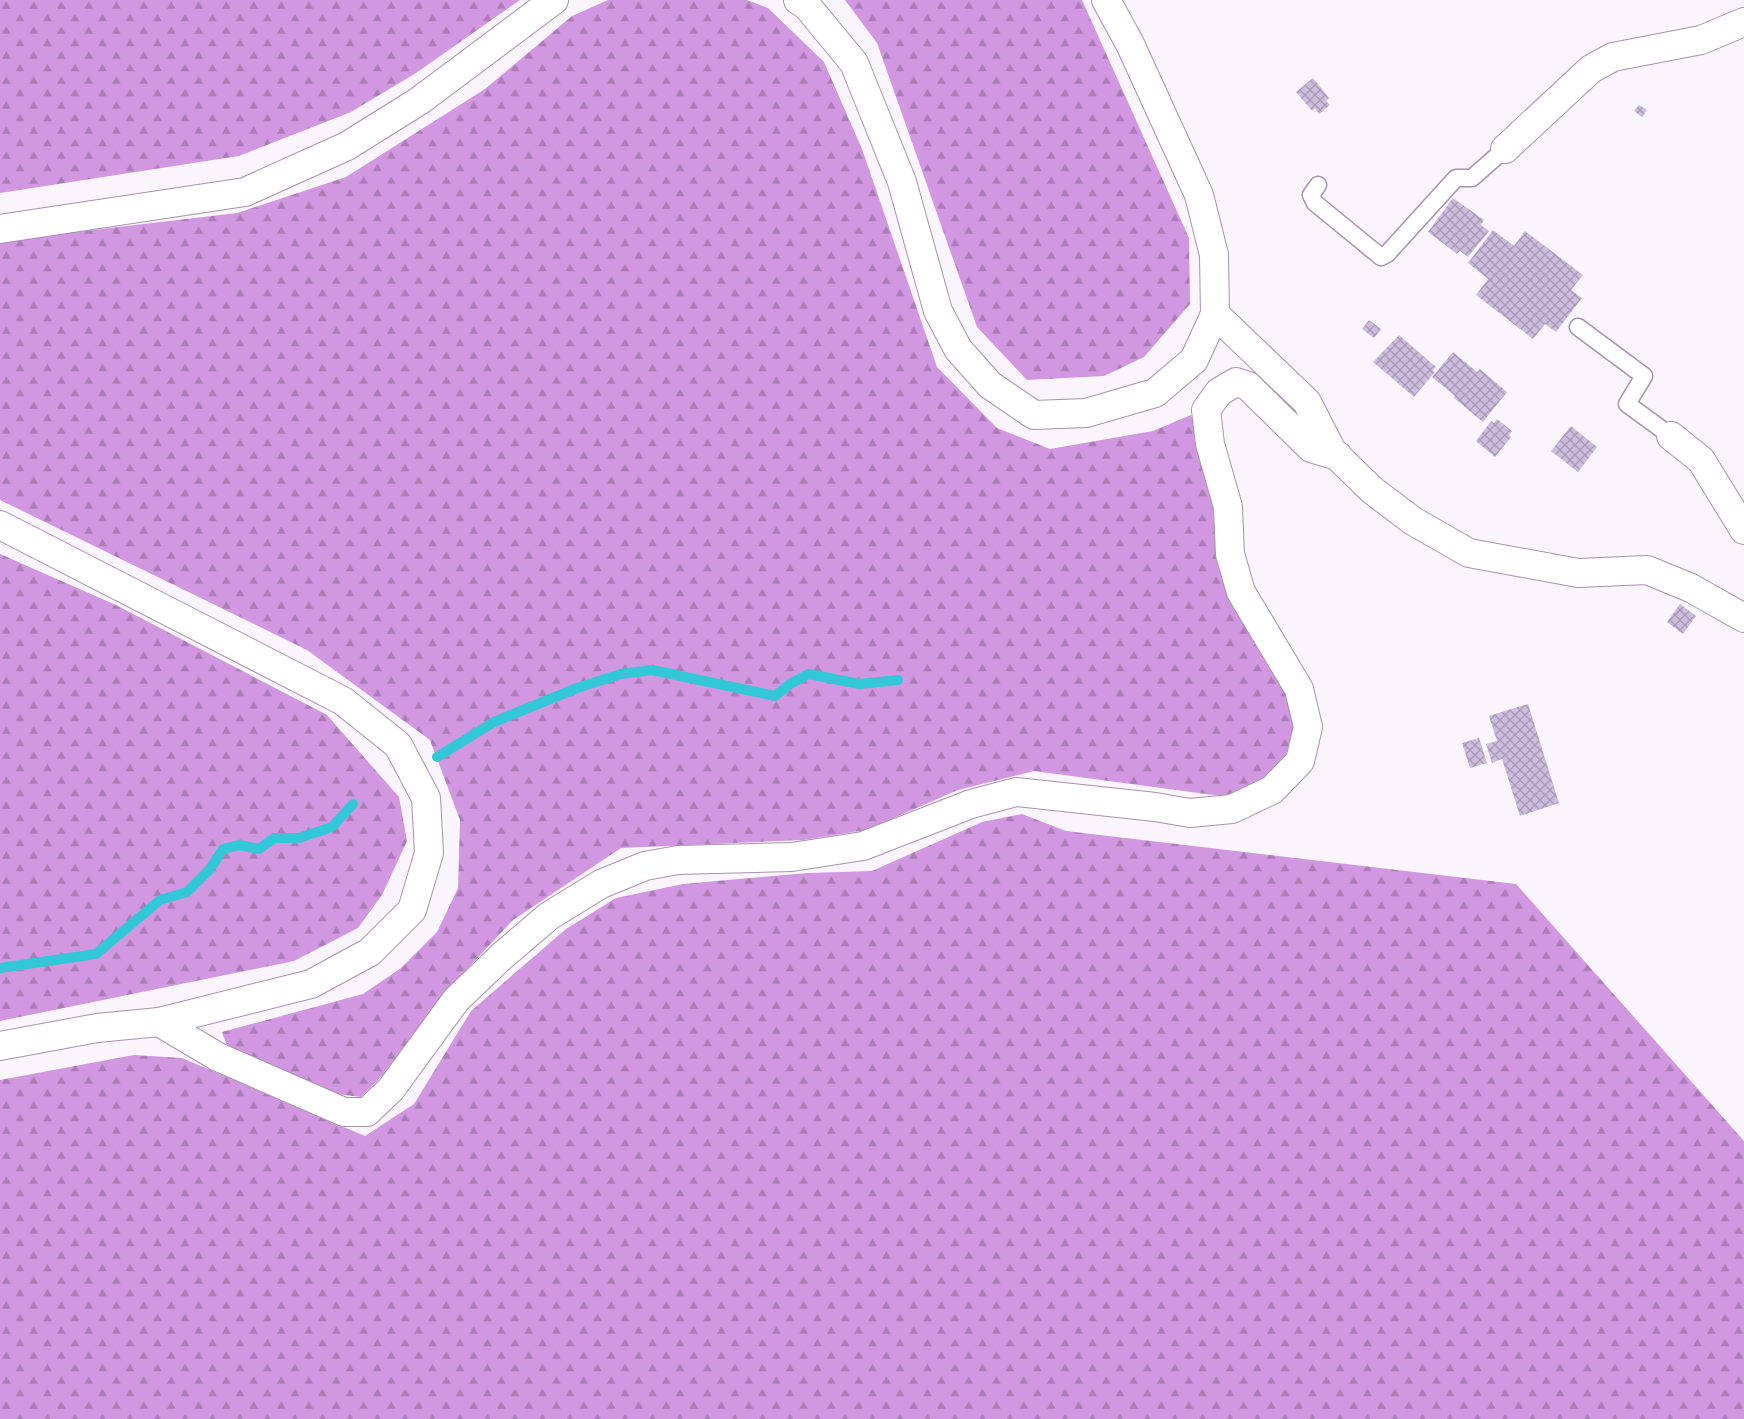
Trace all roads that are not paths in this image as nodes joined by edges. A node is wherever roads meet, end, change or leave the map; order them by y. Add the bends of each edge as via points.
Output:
1 (554, 0) edge
2 (798, 0) edge
3 (1106, 0) edge
4 (1744, 22) edge
5 (1505, 149) joint
6 (1318, 185) dead end
7 (0, 230) edge
8 (1215, 314) junction
9 (1578, 327) dead end
10 (1671, 436) joint
11 (1338, 456) junction
12 (0, 525) edge
13 (1744, 530) edge
14 (1744, 618) edge
15 (159, 1022) junction
16 (0, 1046) edge

1 - 7 street via 419,101 347,146 245,192
2 - 8 street via 807,6 854,64 902,182 938,311 958,349 990,385 1034,415 1086,412 1155,393 1194,360
3 - 8 street via 1130,44 1198,195 1214,255
4 - 5 street via 1701,40 1613,57 1591,69
5 - 6 lane via 1472,178 1456,178 1381,257 1315,203 1311,195
8 - 11 street via 1307,402
9 - 10 lane via 1644,376 1627,404
10 - 13 street via 1700,460
11 - 14 street via 1372,490 1413,521 1469,553 1578,573 1647,570 1691,588
11 - 15 street via 1311,448 1248,386 1236,382 1219,392 1206,410 1210,444 1228,507 1230,554 1241,592 1299,689 1308,727 1300,761 1272,790 1256,798 1232,809 1190,813 1016,792 971,804 863,846 792,857 678,860 645,866 601,884 549,916 502,956 456,1000 391,1089 367,1112 344,1112 218,1057
12 - 15 street via 343,701 398,745 426,798 429,853 412,910 370,952 311,984
15 - 16 street via 97,1028

